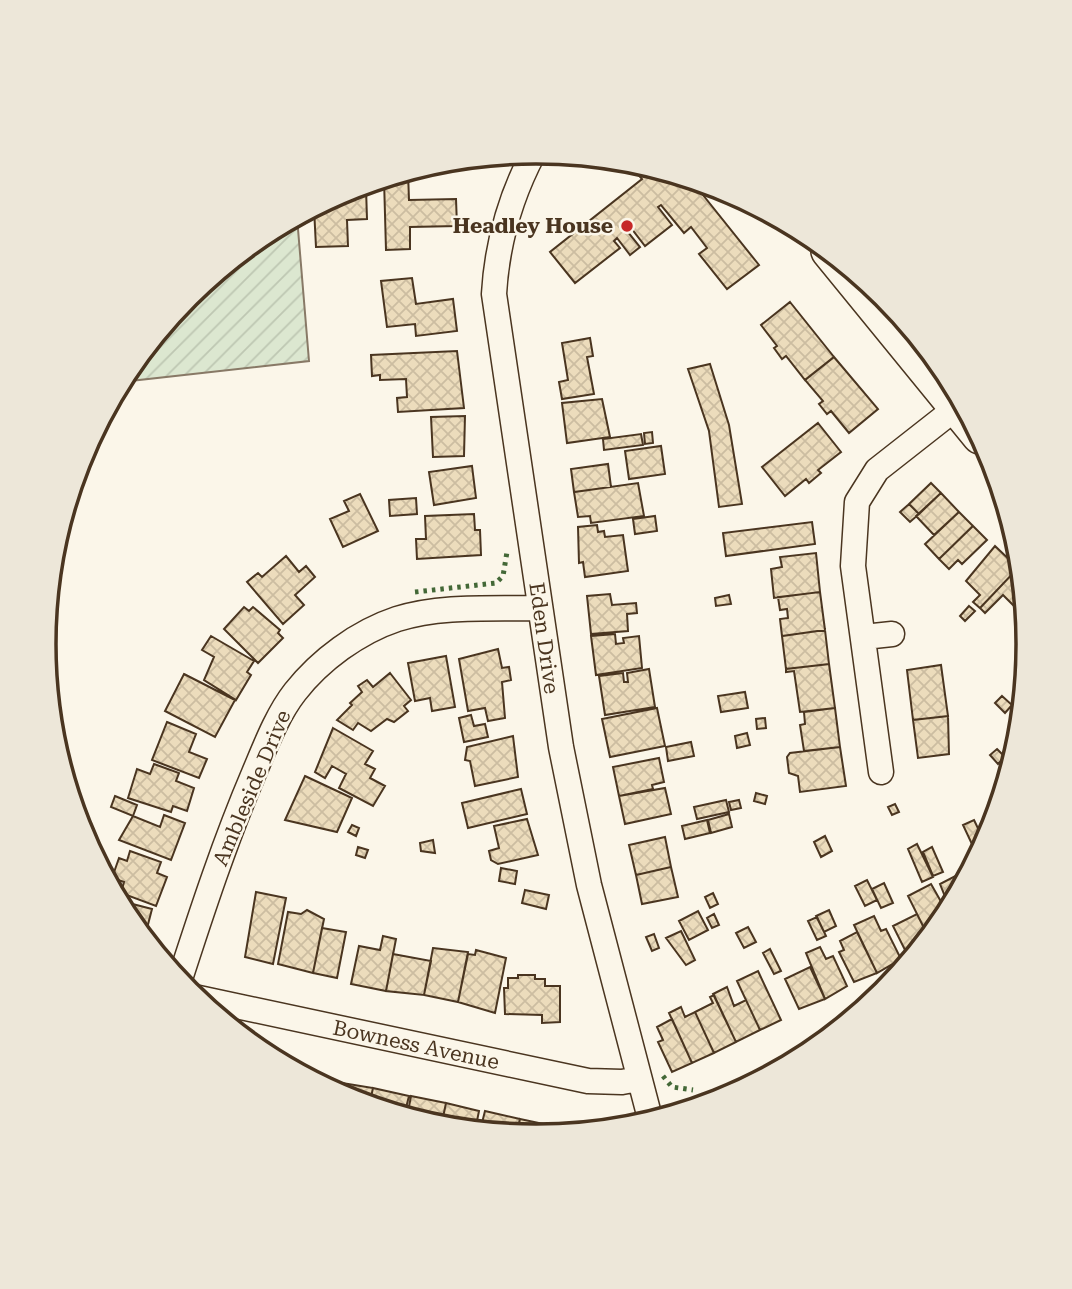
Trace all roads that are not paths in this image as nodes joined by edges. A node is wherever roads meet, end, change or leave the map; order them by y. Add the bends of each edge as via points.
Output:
1 (528, 165) edge
2 (866, 297) edge
3 (946, 396) edge
4 (954, 409) edge
5 (539, 608) junction
6 (892, 634) dead end
7 (864, 637) junction
8 (881, 772) dead end
9 (183, 970) edge
10 (216, 1002) edge
11 (639, 1079) junction
12 (648, 1111) edge

1 - 5 street, Eden Drive via 511,201 496,257 494,294
2 - 3 main road
4 - 7 street via 877,470 857,502 853,566
5 - 9 street, Ambleside Drive via 446,610 399,618 357,638 305,681 293,694 238,811
5 - 11 street, Eden Drive via 589,885
6 - 7 street
7 - 8 street
10 - 11 street, Bowness Avenue via 588,1081
11 - 12 street, Eden Drive

